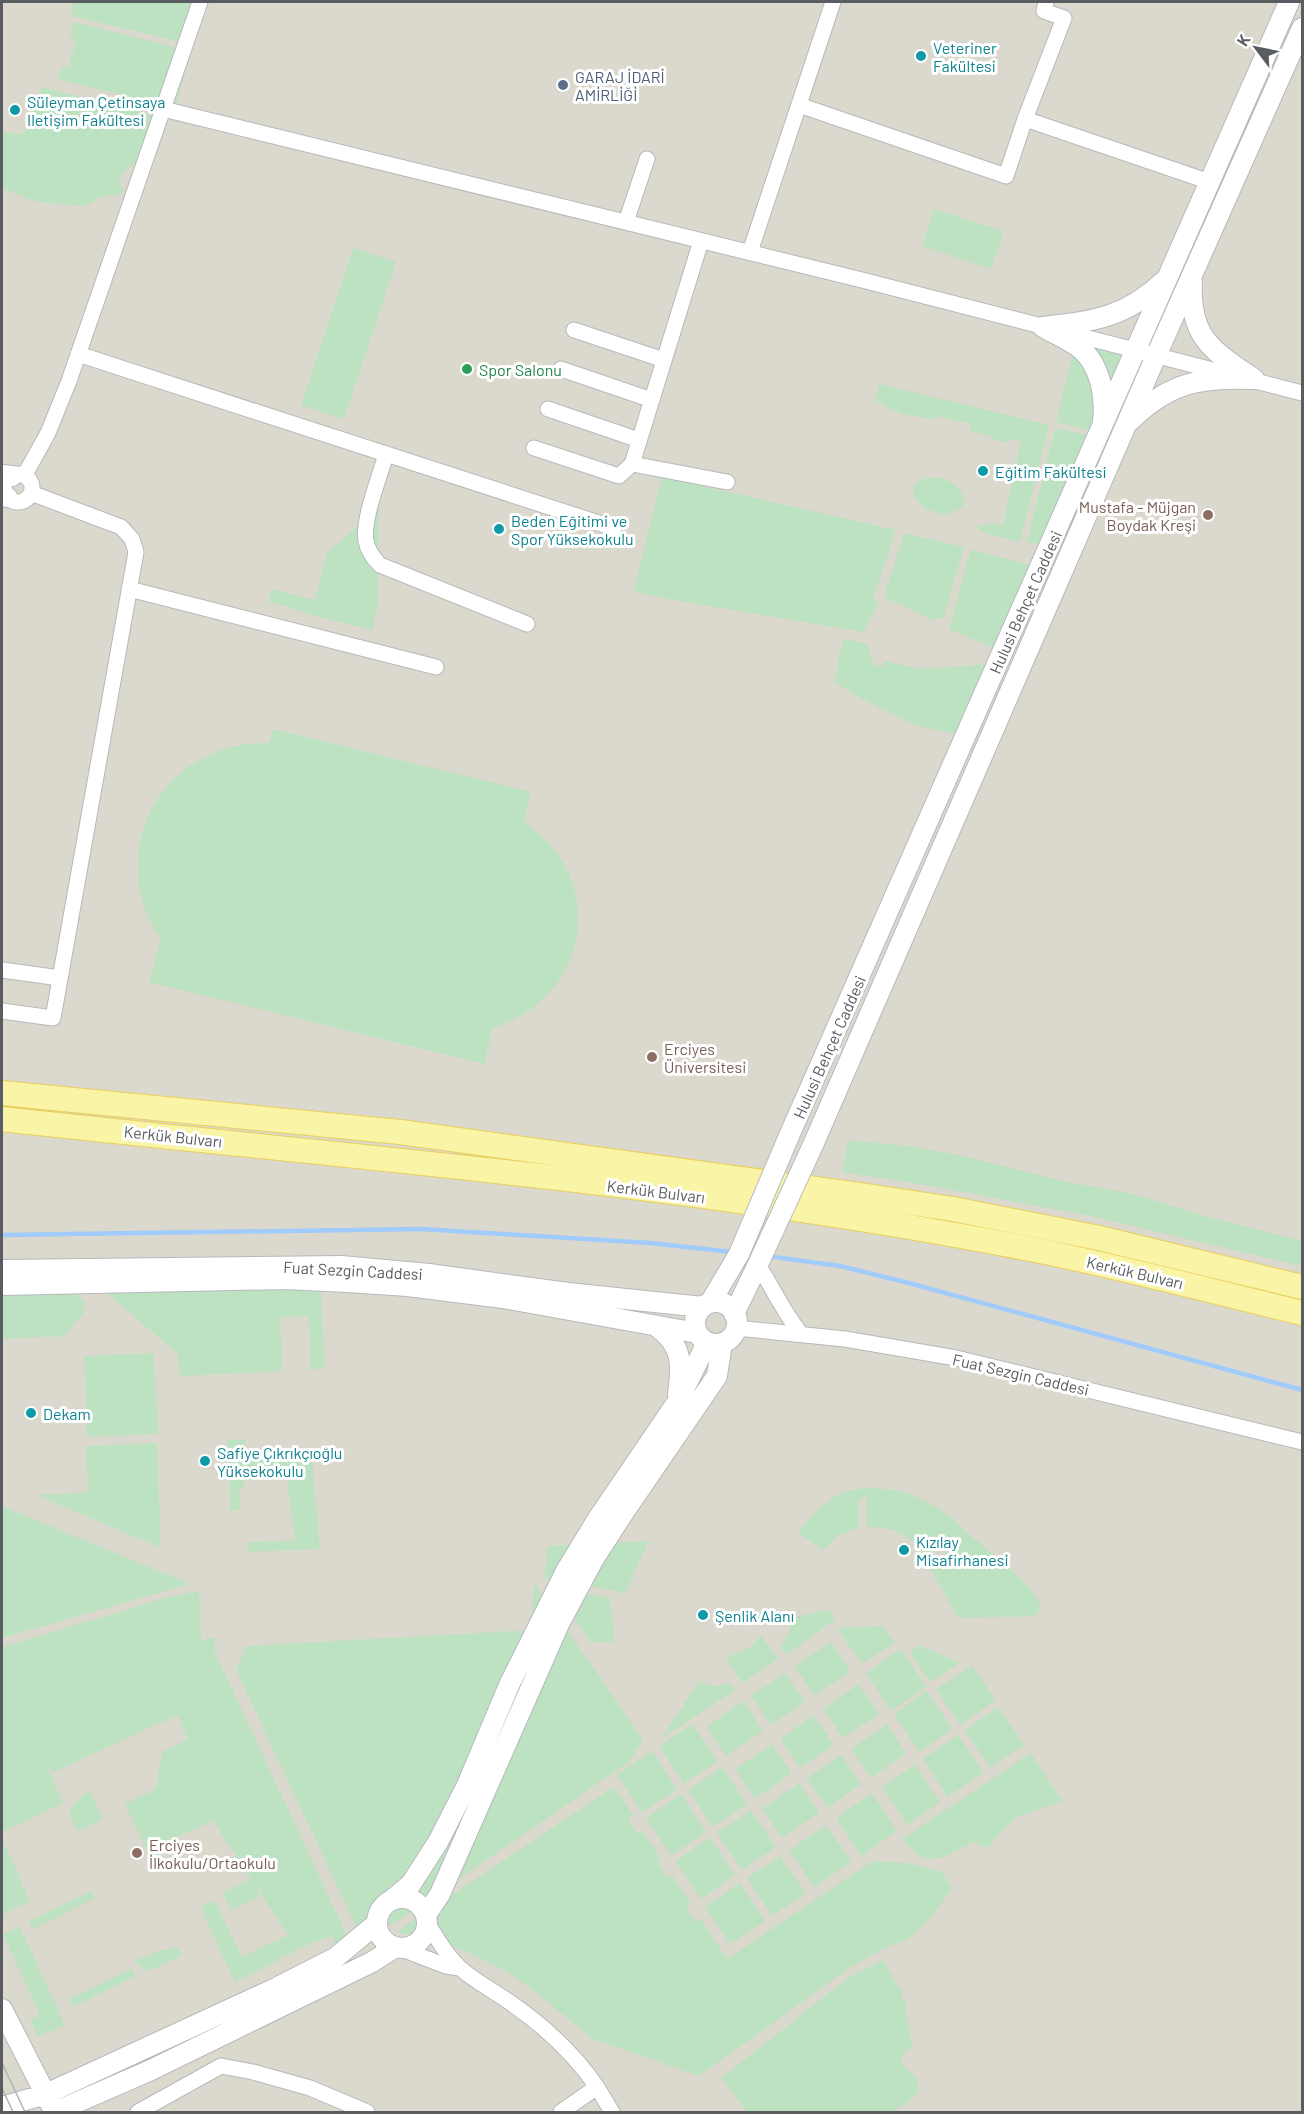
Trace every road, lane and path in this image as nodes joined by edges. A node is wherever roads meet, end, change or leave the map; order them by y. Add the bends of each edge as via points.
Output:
1 (200, 2) edge
2 (832, 2) edge
3 (1046, 2) edge
4 (1289, 2) edge
5 (1302, 28) edge
6 (799, 105) junction
7 (163, 109) junction
8 (1025, 119) junction
9 (647, 159) dead end
10 (1210, 182) junction
11 (626, 222) junction
12 (701, 240) junction
13 (750, 252) junction
14 (1192, 276) junction
15 (1168, 277) junction
16 (1043, 327) junction
17 (574, 330) dead end
18 (1136, 352) junction
19 (78, 354) junction
20 (1156, 356) junction
21 (664, 360) junction
22 (561, 369) dead end
23 (1254, 379) junction
24 (1302, 393) edge
25 (652, 400) junction
26 (548, 409) dead end
27 (1127, 424) junction
28 (1102, 429) junction
29 (639, 440) junction
30 (534, 448) dead end
31 (386, 454) junction
32 (632, 464) junction
33 (13, 476) edge
34 (727, 482) dead end
35 (31, 493) junction
36 (4, 496) edge
37 (614, 528) dead end
38 (129, 589) junction
39 (527, 624) dead end
40 (436, 667) dead end
41 (2, 970) edge
42 (60, 978) junction
43 (2, 1011) edge
44 (2, 1093) edge
45 (2, 1119) edge
46 (759, 1263) junction
47 (2, 1270) edge
48 (2, 1285) edge
49 (1302, 1287) edge
50 (707, 1305) junction
51 (1302, 1313) edge
52 (735, 1321) junction
53 (656, 1326) junction
54 (801, 1334) junction
55 (703, 1337) junction
56 (678, 1401) junction
57 (1302, 1442) edge
58 (393, 1899) junction
59 (426, 1919) junction
60 (376, 1924) junction
61 (398, 1948) junction
62 (460, 1968) junction
63 (2, 2009) edge
64 (597, 2087) junction
65 (46, 2094) junction
66 (164, 2098) junction
67 (2, 2107) edge
68 (54, 2112) edge
69 (138, 2112) edge
70 (171, 2112) edge
71 (367, 2112) edge
72 (561, 2112) edge
73 (612, 2112) edge

1 - 7 street
2 - 6 street
3 - 8 street via 1044,11 1064,18
4 - 10 street, Hulusi Behçet Caddesi
5 - 14 street, Hulusi Behçet Caddesi
6 - 8 street via 1006,176
6 - 13 street
7 - 11 street
7 - 19 street
8 - 10 street
9 - 11 street
10 - 15 street, Hulusi Behçet Caddesi
11 - 12 street
12 - 13 street
12 - 21 street
13 - 16 street
14 - 20 street, Hulusi Behçet Caddesi
14 - 23 street via 1194,312 1202,335 1215,352
15 - 16 street via 1142,299 1109,317
15 - 18 street, Hulusi Behçet Caddesi
16 - 18 street
16 - 28 street via 1081,349 1094,366 1103,400
17 - 21 street
18 - 20 street
18 - 28 street, Hulusi Behçet Caddesi
19 - 31 street
19 - 33 street via 48,432
20 - 23 street
20 - 27 street, Hulusi Behçet Caddesi
21 - 25 street
22 - 25 street
23 - 24 street
23 - 27 street via 1207,379 1187,384 1160,397
25 - 29 street
26 - 29 street
27 - 46 street, Hulusi Behçet Caddesi, bridge
28 - 50 street, Hulusi Behçet Caddesi, bridge via 739,1254
29 - 32 street
30 - 32 street via 619,476
31 - 37 street
31 - 39 street via 365,531 375,560
32 - 34 street
33 - 35 street via 32,484
33 - 36 street via 4,486
35 - 36 street via 20,502
35 - 38 street via 112,522 128,534 136,552
38 - 40 street
38 - 42 street
41 - 42 street
42 - 43 street via 53,1018
44 - 49 main road, Kerkük Bulvarı via 400,1132 866,1196 1039,1225
45 - 51 main road, Kerkük Bulvarı via 383,1159 808,1212 1024,1248
46 - 52 street, Hulusi Behçet Caddesi
46 - 54 street
47 - 50 street, Fuat Sezgin Caddesi via 341,1266
48 - 53 street, Fuat Sezgin Caddesi via 285,1279 346,1282 480,1295
50 - 52 street via 724,1304
50 - 55 street via 696,1318
52 - 54 street, Fuat Sezgin Caddesi
52 - 55 street via 733,1335
53 - 55 street, Fuat Sezgin Caddesi
53 - 56 street via 670,1335 678,1352
54 - 57 street, Fuat Sezgin Caddesi via 956,1358
55 - 56 street
55 - 59 street via 717,1376 593,1560 559,1624
56 - 58 street via 566,1571 510,1683 448,1823 411,1884
58 - 59 street via 409,1899 422,1908
58 - 60 street via 381,1909
59 - 61 street via 426,1930 417,1943
59 - 62 street
60 - 61 street via 381,1939
60 - 65 street via 335,1958
61 - 62 street
61 - 68 street via 151,2070
62 - 64 street via 554,2037
63 - 65 street
64 - 72 street
64 - 73 street
65 - 67 street
65 - 68 street
66 - 69 street
66 - 70 street
66 - 71 street via 221,2066 293,2083

